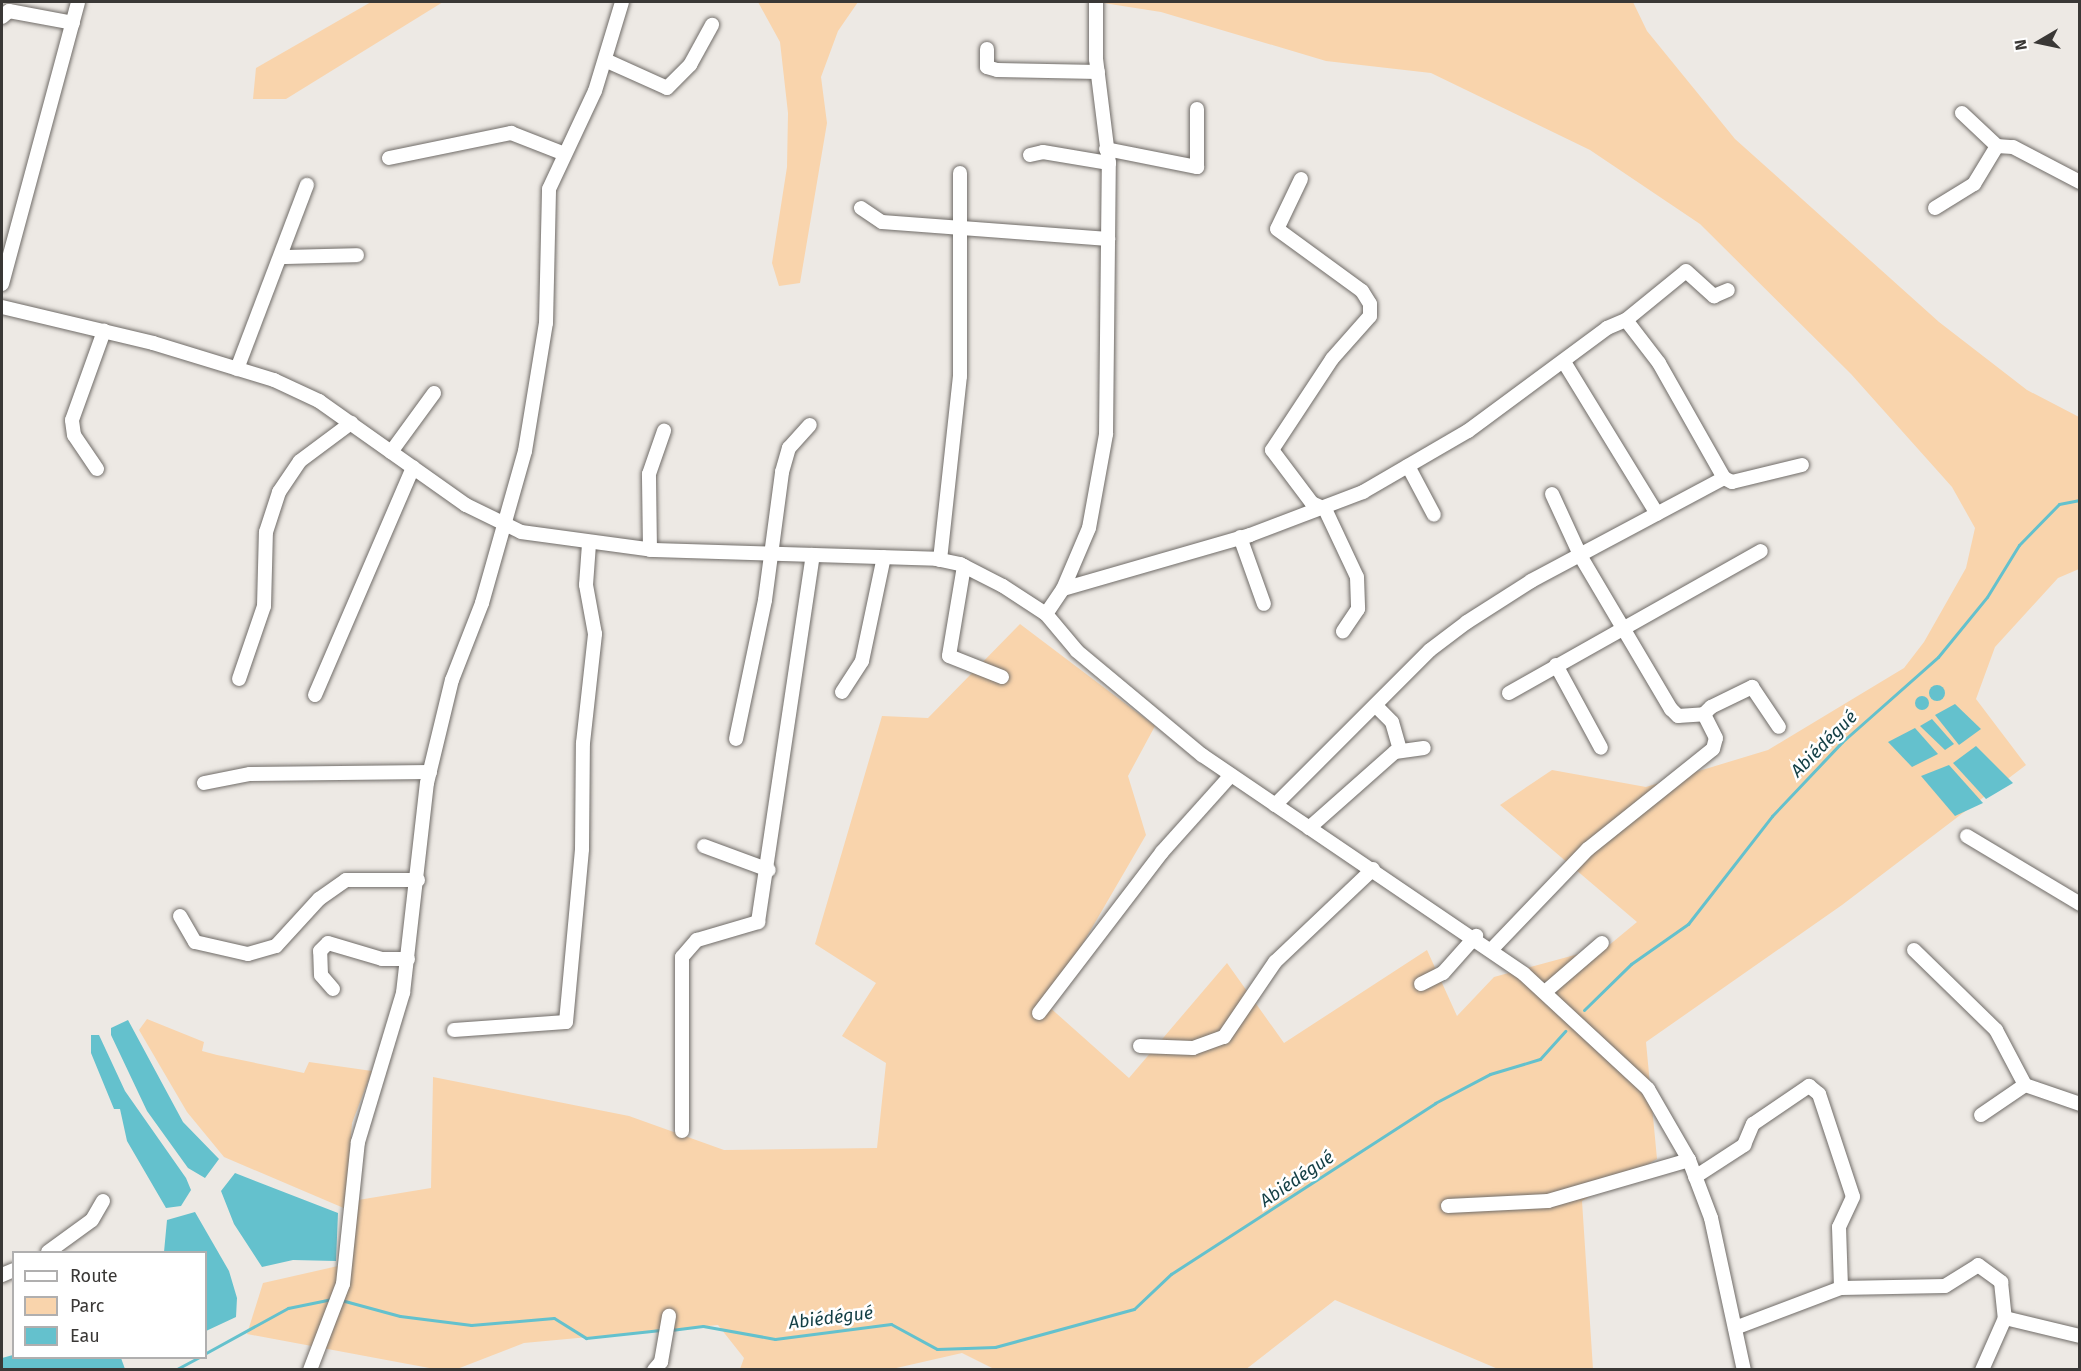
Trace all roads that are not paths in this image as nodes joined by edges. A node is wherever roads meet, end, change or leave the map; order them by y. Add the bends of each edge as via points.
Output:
1 (78, 2) edge
2 (622, 2) edge
3 (1096, 2) edge
4 (2, 17) edge
5 (73, 23) junction
6 (712, 25) dead end
7 (987, 49) dead end
8 (605, 60) junction
9 (1098, 72) junction
10 (1197, 109) dead end
11 (1962, 113) dead end
12 (1997, 146) junction
13 (562, 153) junction
14 (1030, 155) dead end
15 (1107, 156) junction
16 (389, 158) dead end
17 (960, 173) dead end
18 (1301, 179) dead end
19 (2079, 182) edge
20 (307, 185) dead end
21 (861, 208) dead end
22 (1935, 208) dead end
23 (960, 229) junction
24 (1108, 239) junction
25 (357, 255) dead end
26 (284, 257) junction
27 (2, 284) edge
28 (1728, 290) dead end
29 (2, 308) edge
30 (1626, 320) junction
31 (104, 331) junction
32 (1564, 362) junction
33 (237, 369) junction
34 (434, 393) dead end
35 (351, 423) junction
36 (810, 425) dead end
37 (664, 431) dead end
38 (391, 452) junction
39 (1802, 465) dead end
40 (1408, 466) junction
41 (413, 467) junction
42 (97, 469) dead end
43 (1724, 478) junction
44 (1552, 494) dead end
45 (1325, 509) junction
46 (1657, 514) junction
47 (1434, 515) dead end
48 (505, 526) junction
49 (1240, 537) junction
50 (589, 544) junction
51 (650, 550) junction
52 (1761, 551) dead end
53 (771, 553) junction
54 (813, 555) junction
55 (884, 557) junction
56 (1581, 557) junction
57 (940, 560) junction
58 (964, 566) junction
59 (1063, 589) junction
60 (1264, 604) dead end
61 (1046, 614) junction
62 (1624, 624) junction
63 (1343, 631) dead end
64 (1556, 665) junction
65 (1002, 677) dead end
66 (239, 679) dead end
67 (842, 692) dead end
68 (1509, 693) dead end
69 (315, 695) dead end
70 (1377, 707) junction
71 (1704, 714) junction
72 (1779, 727) dead end
73 (736, 739) dead end
74 (1424, 748) dead end
75 (1601, 748) dead end
76 (1400, 750) junction
77 (430, 772) junction
78 (1231, 775) junction
79 (204, 783) dead end
80 (1275, 805) junction
81 (1310, 828) junction
82 (1967, 836) dead end
83 (704, 846) dead end
84 (1373, 869) junction
85 (769, 870) junction
86 (418, 880) junction
87 (2079, 904) edge
88 (180, 916) dead end
89 (1476, 936) junction
90 (1602, 943) dead end
91 (1492, 949) junction
92 (1914, 950) dead end
93 (408, 959) junction
94 (1421, 984) dead end
95 (333, 989) dead end
96 (1545, 992) junction
97 (1039, 1013) dead end
98 (454, 1030) dead end
99 (1140, 1046) dead end
100 (2025, 1085) junction
101 (2079, 1104) edge
102 (1981, 1115) dead end
103 (682, 1131) dead end
104 (1689, 1160) junction
105 (1695, 1178) junction
106 (103, 1201) dead end
107 (1448, 1206) dead end
108 (49, 1251) edge
109 (1841, 1288) junction
110 (669, 1316) dead end
111 (2005, 1318) junction
112 (1735, 1328) junction
113 (2079, 1336) edge
114 (310, 1370) edge
115 (654, 1370) edge
116 (1744, 1370) edge
117 (1982, 1370) edge

1 - 5 street
2 - 8 street
3 - 9 street
4 - 5 street via 9,11
5 - 27 street
6 - 8 street via 690,65 667,88
7 - 9 street via 987,67 997,70
8 - 13 street via 587,111
9 - 15 street
10 - 15 street via 1197,167
11 - 12 street
12 - 19 street via 2013,147
12 - 22 street via 1974,184
13 - 16 street via 511,133
13 - 48 street via 549,189 550,267 537,392
14 - 15 street via 1043,152
15 - 24 street
17 - 23 street
18 - 45 street via 1277,229 1362,291 1370,304 1370,316 1332,359 1272,450 1312,503
20 - 26 street
21 - 23 street via 882,222
23 - 24 street
23 - 57 street via 960,376
24 - 59 street via 1102,479
25 - 26 street
26 - 33 street via 252,318
28 - 30 street via 1714,296 1686,271
29 - 31 street
30 - 32 street via 1607,328
30 - 43 street via 1659,363
31 - 33 street
31 - 42 street via 72,420 74,435
32 - 40 street via 1478,418 1468,431
32 - 46 street
33 - 35 street via 319,401
34 - 38 street
35 - 38 street
35 - 66 street via 300,461 283,484 266,532 264,606
36 - 53 street via 789,448 784,464
37 - 51 street via 649,474
38 - 41 street
39 - 43 street via 1732,482
40 - 45 street
40 - 47 street
41 - 48 street
41 - 69 street
43 - 46 street
44 - 56 street
45 - 49 street
45 - 63 street via 1360,596
46 - 56 street
48 - 50 street
48 - 77 street via 452,680
49 - 59 street
49 - 60 street
50 - 51 street
50 - 98 street via 586,585 595,634 583,743 582,849 566,1022
51 - 53 street
52 - 62 street
53 - 54 street
53 - 73 street
54 - 55 street
54 - 85 street
55 - 57 street
55 - 67 street via 862,661
56 - 62 street
56 - 70 street via 1467,622 1430,650
57 - 58 street
58 - 61 street
58 - 65 street via 949,656
59 - 61 street
61 - 78 street via 1077,651
62 - 64 street
62 - 71 street via 1671,709 1678,716
64 - 68 street
64 - 75 street
70 - 76 street via 1392,722
70 - 80 street
71 - 72 street via 1752,687
71 - 91 street via 1716,738 1713,749 1588,849
74 - 76 street
76 - 81 street
77 - 79 street via 250,774
77 - 86 street
78 - 80 street
78 - 97 street via 1162,852
80 - 81 street
81 - 84 street
82 - 87 street
83 - 85 street
84 - 89 street
84 - 99 street via 1275,962 1224,1037 1193,1048
85 - 103 street via 758,922 697,940 682,957
86 - 88 street via 346,880 319,899 276,946 248,954 195,942
86 - 93 street
89 - 91 street
89 - 94 street via 1443,973
90 - 96 street
91 - 96 street
92 - 100 street via 1996,1030
93 - 95 street via 382,959 328,943 320,951 321,975
93 - 114 street via 403,993 358,1142 343,1284
96 - 104 street via 1648,1089
100 - 101 street
100 - 102 street
104 - 105 street
104 - 107 street via 1548,1201
105 - 109 street via 1744,1145 1752,1124 1809,1086 1819,1094 1852,1197 1839,1227
105 - 112 street via 1711,1218
106 - 108 street via 92,1220
109 - 111 street via 1945,1286 1978,1266 2001,1282
109 - 112 street
110 - 115 street via 661,1362
111 - 113 street
111 - 117 street
112 - 116 street

